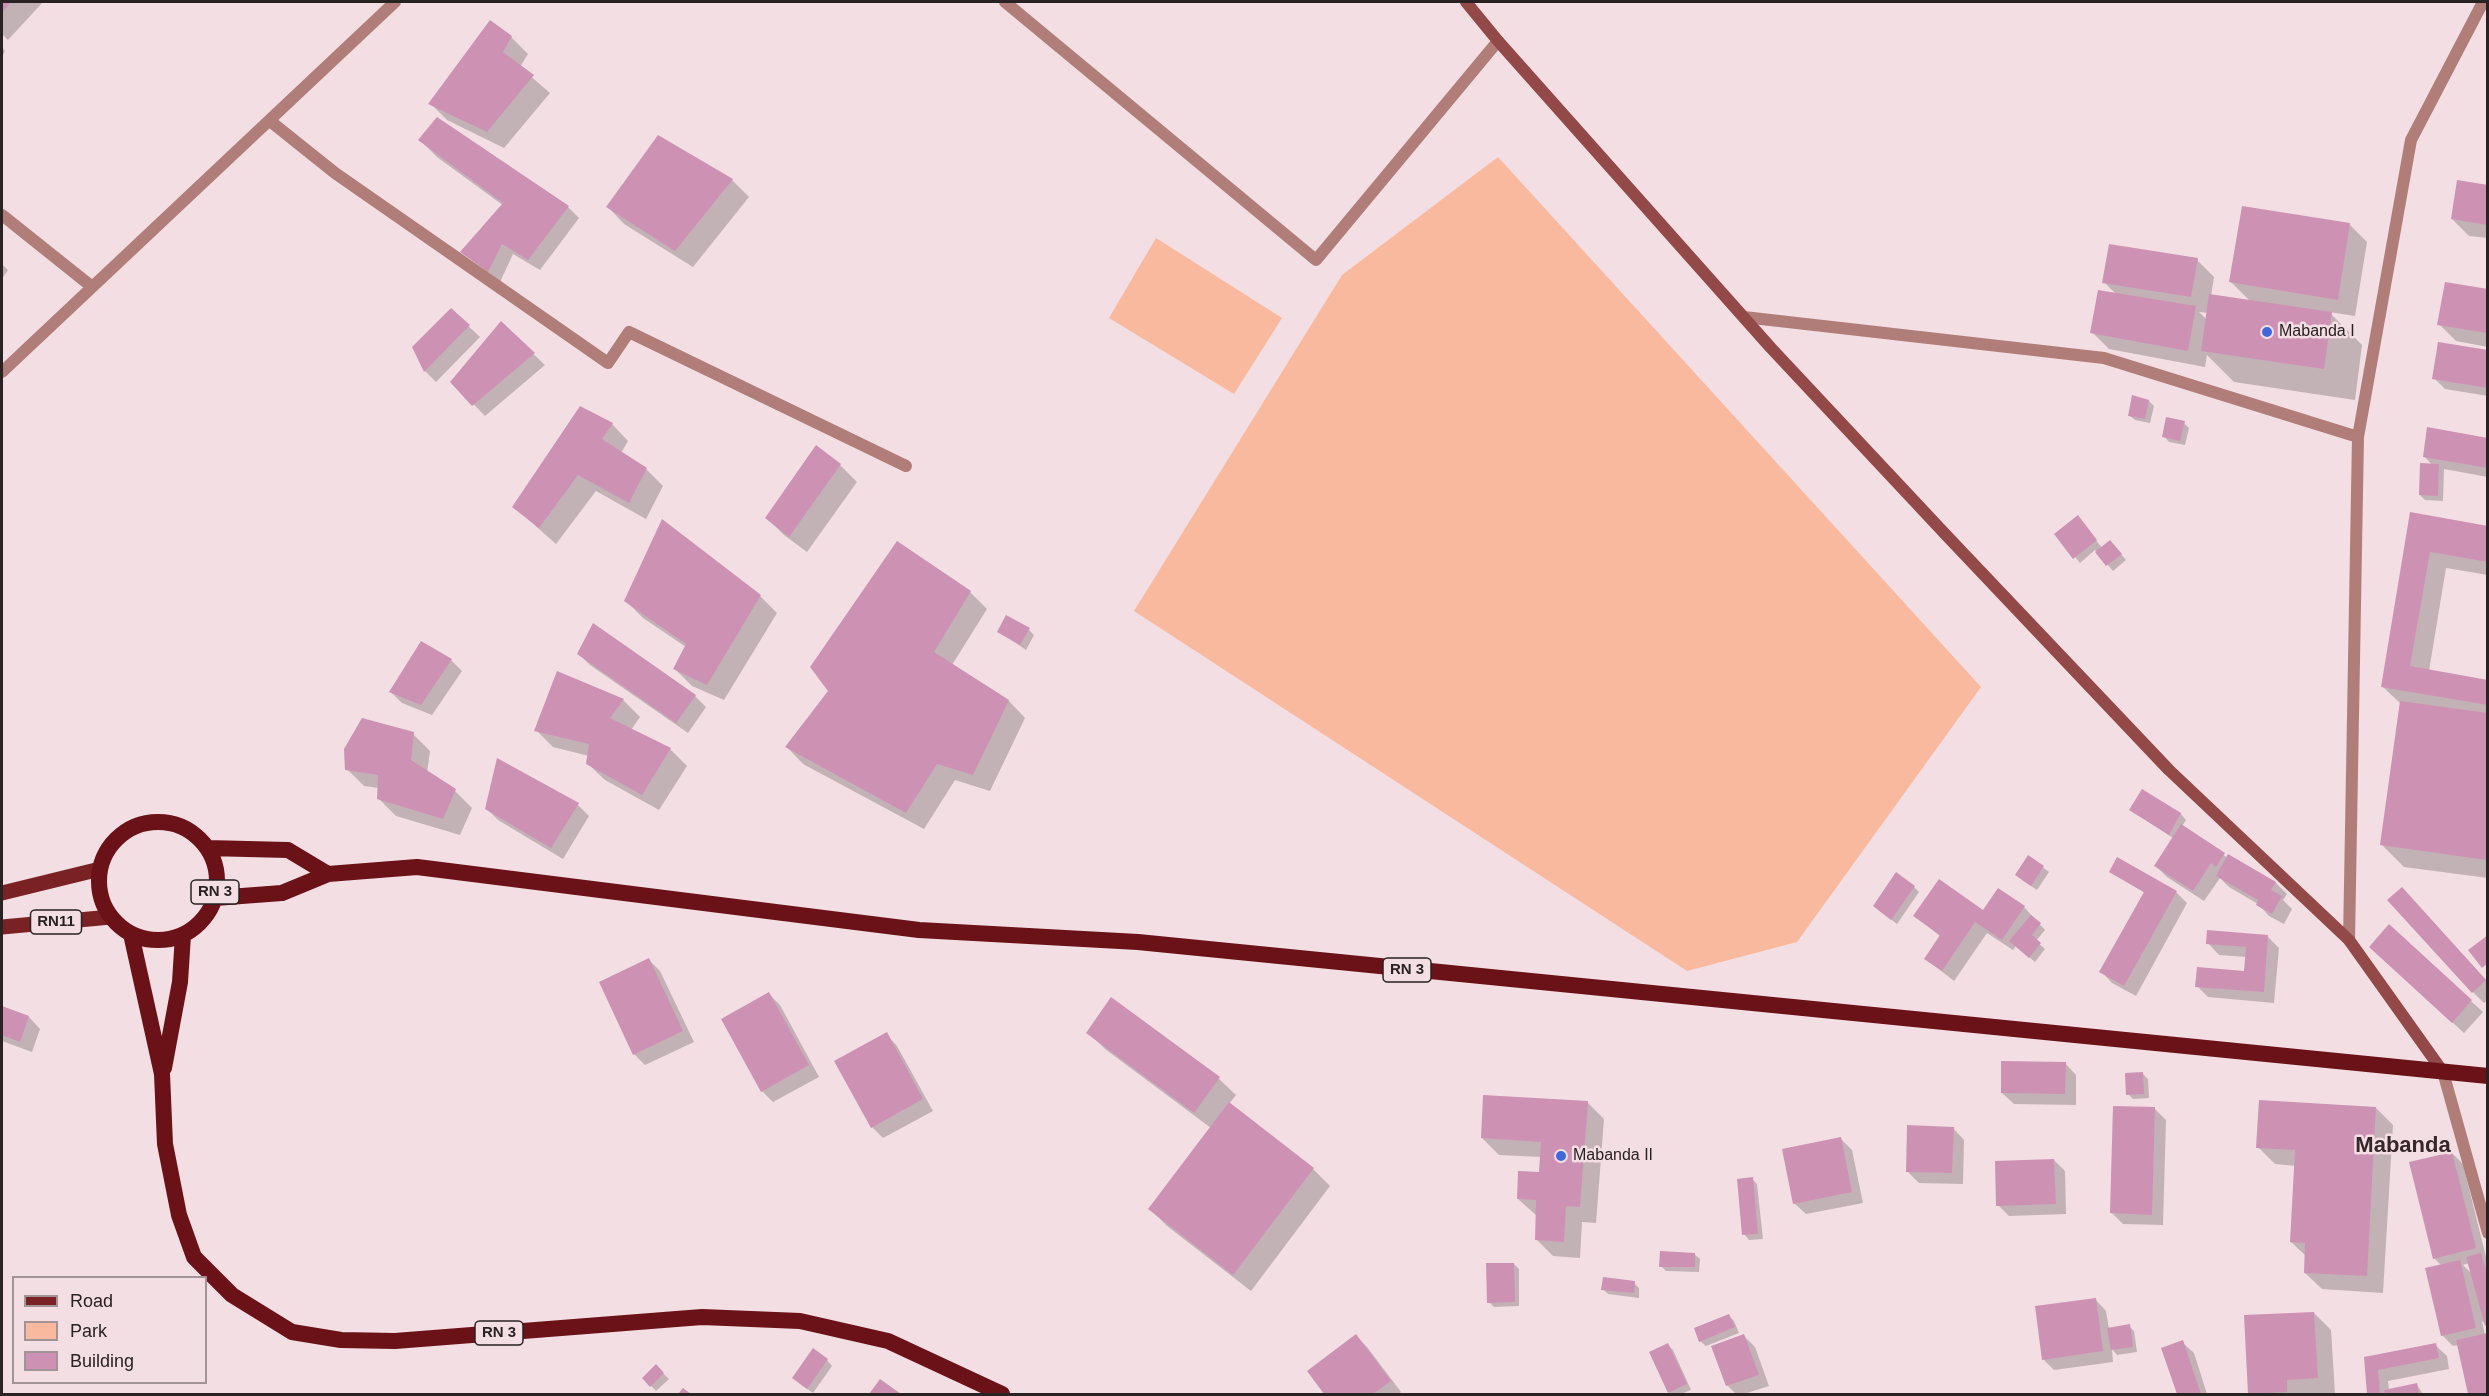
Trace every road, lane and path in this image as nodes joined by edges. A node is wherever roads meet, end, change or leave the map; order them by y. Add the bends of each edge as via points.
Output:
1 (395, 2) edge
2 (1005, 2) edge
3 (1466, 2) edge
4 (2483, 2) edge
5 (1498, 41) junction
6 (270, 121) junction
7 (2, 215) edge
8 (91, 286) junction
9 (1744, 317) junction
10 (2, 372) edge
11 (2358, 437) junction
12 (906, 466) dead end
13 (207, 848) junction
14 (100, 869) junction
15 (328, 874) junction
16 (2, 893) edge
17 (215, 898) junction
18 (111, 917) junction
19 (2, 927) edge
20 (131, 934) junction
21 (183, 935) junction
22 (2349, 940) junction
23 (2443, 1072) junction
24 (162, 1074) junction
25 (2487, 1076) edge
26 (2487, 1233) edge
27 (1002, 1395) edge

1 - 6 street
2 - 5 street via 1316,260
3 - 5 main road
4 - 11 street via 2411,140
5 - 9 main road
6 - 8 street
6 - 12 street via 335,172 608,363 629,332
7 - 8 street
8 - 10 street
9 - 11 street via 2104,358
9 - 22 main road via 2169,770
11 - 22 street
13 - 14 highway via 193,833 176,824 156,821 137,825 120,835 107,851
13 - 15 highway via 288,850
13 - 17 highway, RN 3 via 216,872
14 - 16 main road, RN11
14 - 18 highway via 100,895
15 - 17 highway, RN 3 via 282,893
15 - 23 highway, RN 3 via 417,867 919,930 1138,942
17 - 21 highway, RN 3 via 200,923
18 - 19 main road, RN11
18 - 20 highway
20 - 21 highway via 152,940
20 - 24 highway, RN 3
21 - 24 highway, RN 3 via 180,982
22 - 23 main road
23 - 25 highway, RN 3
23 - 26 street
24 - 27 highway, RN 3 via 165,1144 179,1215 195,1257 232,1295 292,1332 341,1340 395,1341 702,1317 800,1321 888,1341

